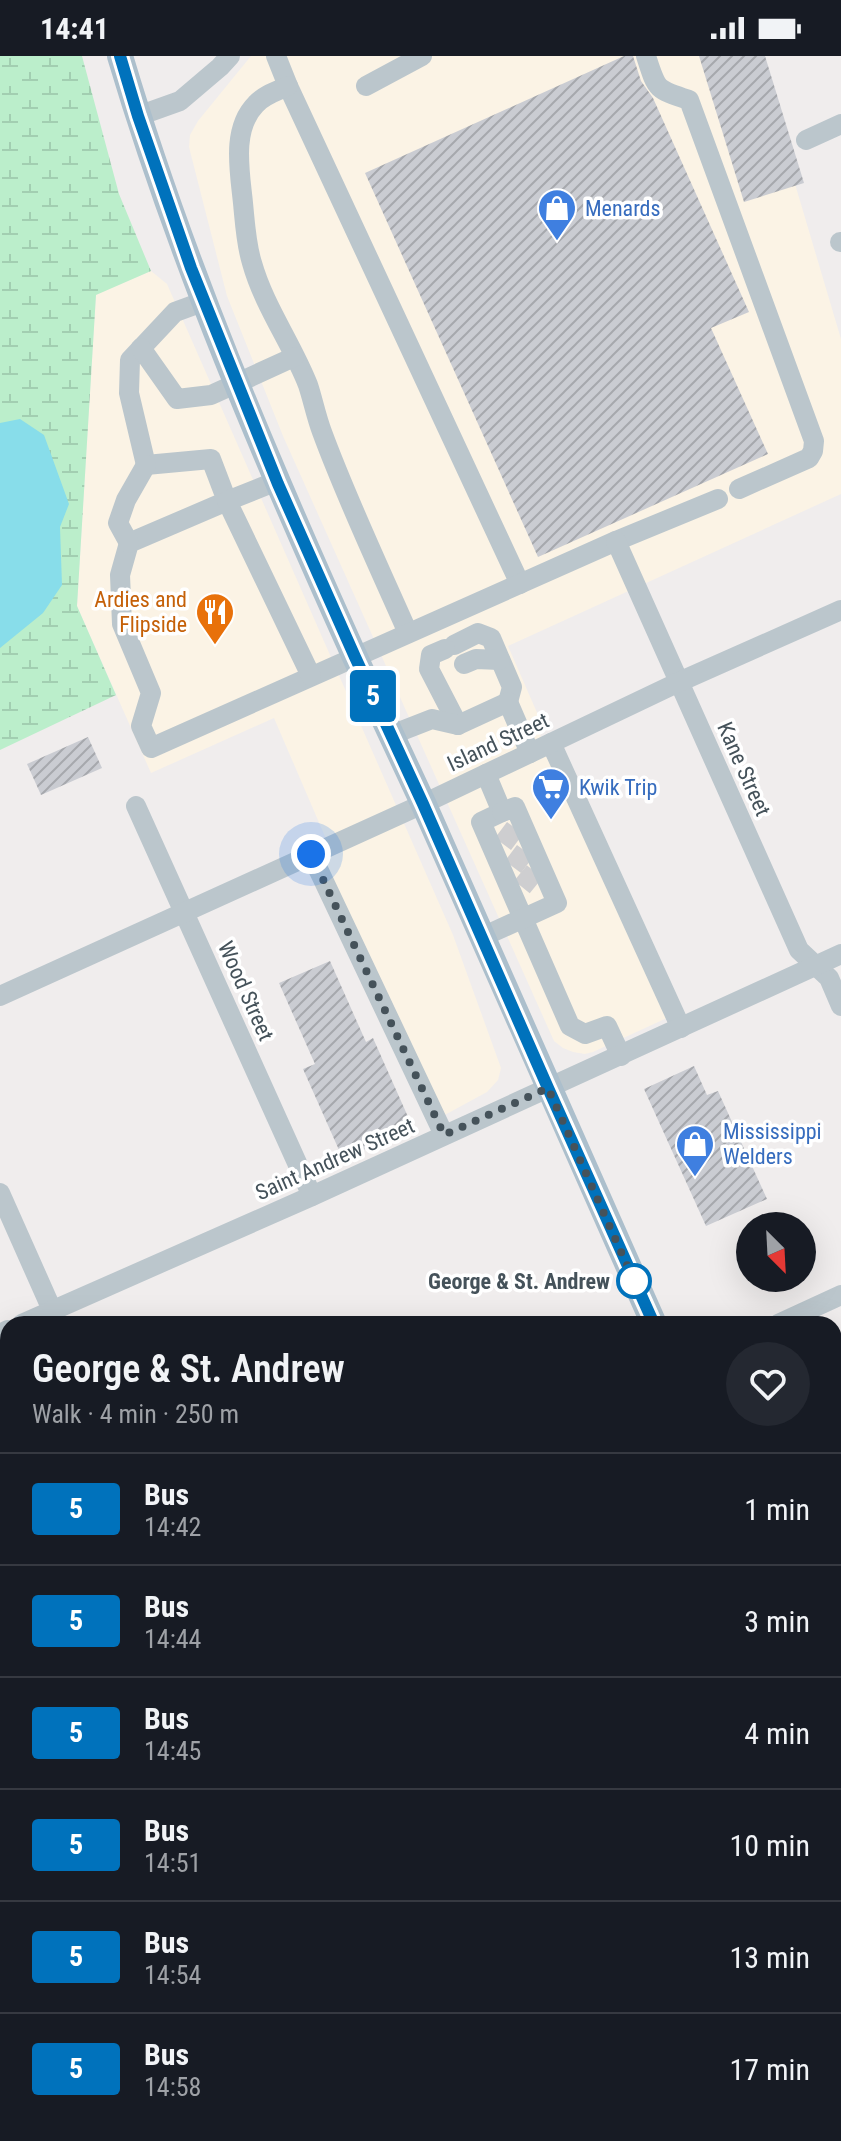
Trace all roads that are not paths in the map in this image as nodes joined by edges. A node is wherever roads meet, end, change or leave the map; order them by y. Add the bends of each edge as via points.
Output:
1 (120, 56) edge
2 (230, 56) edge
3 (276, 56) edge
4 (422, 56) edge
5 (646, 56) edge
6 (288, 86) junction
7 (366, 86) dead end
8 (138, 116) junction
9 (841, 124) edge
10 (806, 140) dead end
11 (205, 301) junction
12 (141, 348) junction
13 (294, 357) junction
14 (238, 384) junction
15 (146, 465) junction
16 (277, 481) junction
17 (739, 489) dead end
18 (718, 499) dead end
19 (227, 501) junction
20 (616, 541) junction
21 (129, 543) junction
22 (520, 584) junction
23 (841, 610) edge
24 (408, 633) junction
25 (355, 657) junction
26 (500, 660) junction
27 (311, 676) junction
28 (679, 682) junction
29 (437, 687) junction
30 (508, 702) junction
31 (458, 725) junction
32 (391, 735) junction
33 (551, 743) junction
34 (530, 753) junction
35 (486, 774) junction
36 (423, 804) junction
37 (136, 806) dead end
38 (507, 832) junction
39 (311, 854) junction
40 (523, 870) junction
41 (183, 912) junction
42 (523, 919) junction
43 (482, 937) junction
44 (841, 954) edge
45 (815, 966) junction
46 (0, 996) edge
47 (841, 1006) edge
48 (681, 1028) junction
49 (621, 1056) junction
50 (548, 1088) junction
51 (444, 1135) junction
52 (0, 1193) edge
53 (312, 1196) junction
54 (841, 1295) edge
55 (820, 1315) edge
56 (52, 1316) edge
57 (54, 1316) edge
58 (650, 1316) edge

1 - 8 main road
2 - 8 street via 180,101
3 - 6 street
4 - 7 street
5 - 17 street via 662,91 689,100 814,441 809,458
6 - 13 street via 256,103 243,127 239,154 252,265
6 - 22 street
8 - 11 main road
9 - 10 street
11 - 12 street via 175,312
11 - 14 main road
12 - 14 street via 177,399 211,395
12 - 15 street via 130,360 129,393
13 - 14 street
13 - 24 street
14 - 16 main road
15 - 19 street via 211,459
15 - 21 street via 118,523
16 - 19 street
16 - 25 main road
18 - 20 street
19 - 21 street
19 - 27 street
20 - 22 street
20 - 28 street, Kane Street
21 - 27 street via 120,575 122,624 151,693 141,726 151,748
22 - 24 street
23 - 28 street, Island Street
24 - 25 street
25 - 27 street
25 - 32 main road
26 - 29 street via 476,659
26 - 29 street via 491,638 478,633 431,655 429,669
26 - 30 street via 512,687
28 - 33 street, Island Street
28 - 45 street, Kane Street via 799,950
29 - 31 street
30 - 31 street
30 - 34 street
31 - 32 street via 432,719
32 - 36 main road
33 - 34 street, Island Street
33 - 48 street
34 - 35 street, Island Street
35 - 36 street, Island Street
35 - 38 street
36 - 39 street, Island Street
36 - 43 main road
37 - 41 street, Wood Street
38 - 40 street
38 - 40 street
39 - 41 street, Island Street
39 - 51 street
40 - 42 street
40 - 42 street via 557,903
41 - 46 street, Island Street
41 - 53 street, Wood Street
42 - 43 street
42 - 49 street via 570,1026 585,1034 607,1026
43 - 50 main road
44 - 45 street, Saint Andrew Street
45 - 47 street, Kane Street via 829,978
45 - 48 street, Saint Andrew Street
48 - 49 street, Saint Andrew Street
49 - 50 street, Saint Andrew Street
50 - 51 street, Saint Andrew Street
50 - 58 main road
51 - 53 street, Saint Andrew Street
52 - 56 street
53 - 57 street, Saint Andrew Street
54 - 55 street

